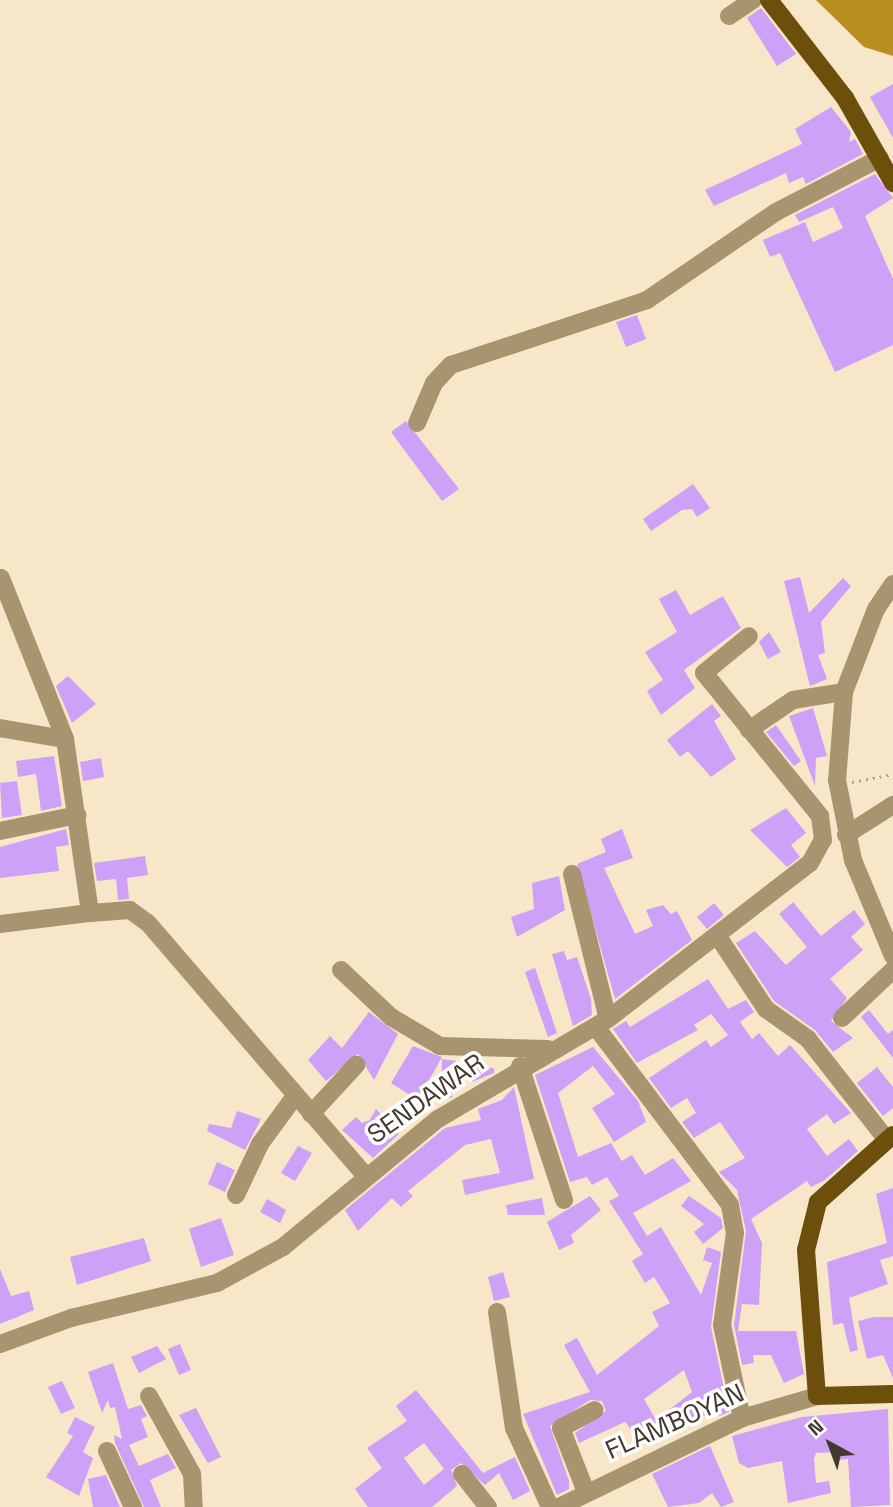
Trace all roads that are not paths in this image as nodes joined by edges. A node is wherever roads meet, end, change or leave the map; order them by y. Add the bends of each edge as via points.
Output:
1 (753, 0) edge
2 (769, 0) edge
3 (729, 16) dead end
4 (880, 158) junction
5 (893, 183) edge
6 (416, 423) dead end
7 (1, 578) edge
8 (893, 584) edge
9 (749, 636) dead end
10 (844, 692) junction
11 (0, 728) edge
12 (749, 730) junction
13 (65, 739) junction
14 (837, 783) junction
15 (893, 805) edge
16 (77, 816) junction
17 (820, 816) junction
18 (0, 831) edge
19 (846, 835) junction
20 (572, 874) dead end
21 (90, 913) junction
22 (0, 924) edge
23 (717, 936) junction
24 (893, 956) edge
25 (341, 970) dead end
26 (893, 970) edge
27 (842, 1018) dead end
28 (602, 1023) junction
29 (552, 1049) junction
30 (356, 1065) dead end
31 (520, 1066) junction
32 (295, 1096) junction
33 (311, 1114) junction
34 (889, 1137) edge
35 (364, 1174) junction
36 (236, 1195) dead end
37 (564, 1200) dead end
38 (497, 1312) dead end
39 (0, 1344) edge
40 (893, 1394) edge
41 (149, 1396) dead end
42 (817, 1396) junction
43 (595, 1410) dead end
44 (742, 1418) junction
45 (107, 1451) dead end
46 (462, 1474) dead end
47 (586, 1492) junction
48 (133, 1507) edge
49 (194, 1507) edge
50 (488, 1507) edge
51 (558, 1507) edge

1 - 3 street
2 - 4 main road via 845,98
4 - 5 main road
4 - 6 street via 776,212 647,300 452,365 434,383
7 - 13 street
8 - 10 street via 876,609
9 - 12 street via 703,668
10 - 12 street via 793,700
10 - 14 street
11 - 13 street
12 - 17 street
13 - 16 street
14 - 17 street
14 - 19 street
15 - 19 street
16 - 18 street
16 - 21 street
17 - 23 street, SENDAWAR via 823,840 810,863
19 - 24 street
20 - 28 street
21 - 22 street
21 - 32 street via 130,910 148,923
23 - 28 street, SENDAWAR
23 - 34 street via 766,1009 808,1039
25 - 29 street via 391,1017 440,1046
26 - 27 street
28 - 29 street, SENDAWAR
28 - 44 street via 730,1205 736,1233 722,1325
29 - 31 street, SENDAWAR
30 - 33 street
31 - 35 street, SENDAWAR
31 - 37 street
32 - 33 street
32 - 36 street via 260,1144
33 - 35 street
34 - 42 main road via 826,1192 806,1232
35 - 39 street, SENDAWAR via 283,1247 217,1283 71,1318
38 - 51 street via 514,1428
40 - 42 main road
41 - 49 street via 192,1474
42 - 44 street, FLAMBOYAN
43 - 47 street via 561,1428
44 - 47 street, FLAMBOYAN
45 - 48 street
46 - 50 street
47 - 51 street, FLAMBOYAN

